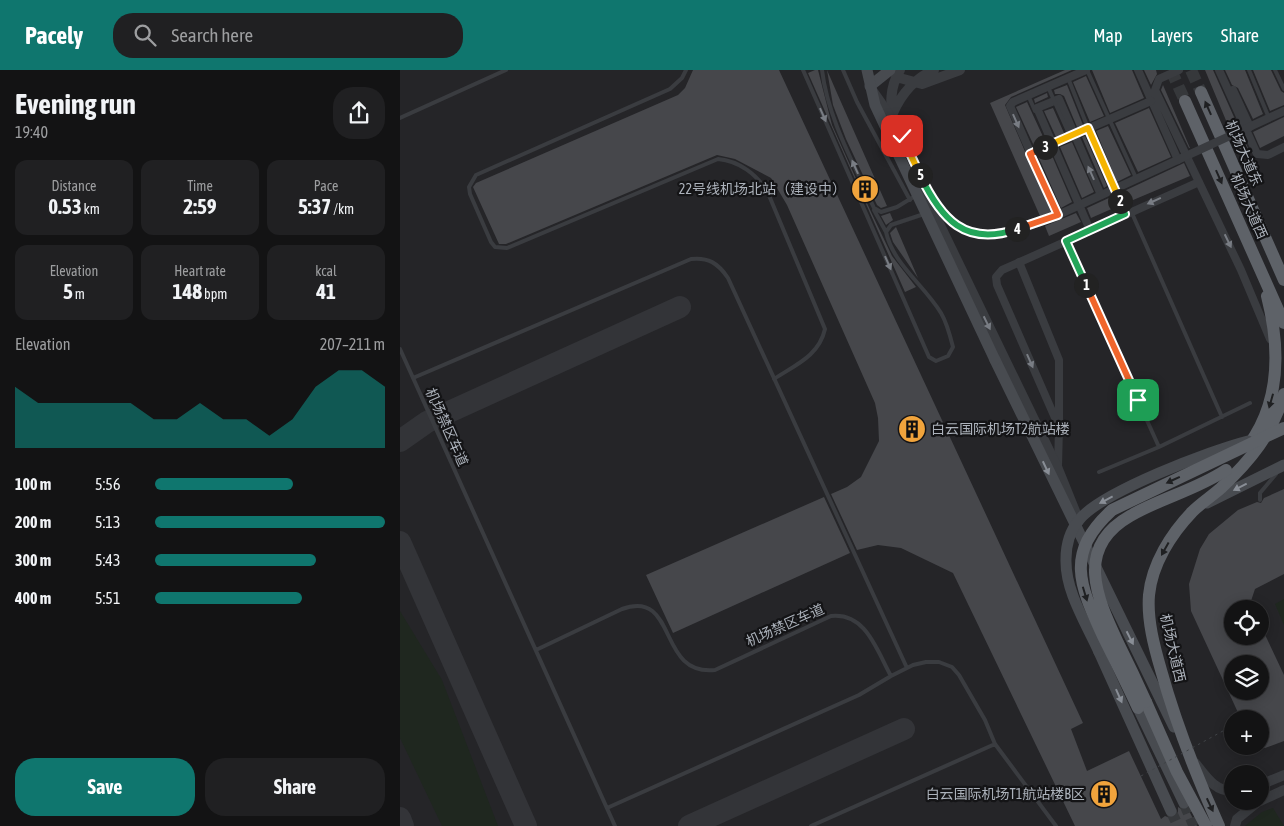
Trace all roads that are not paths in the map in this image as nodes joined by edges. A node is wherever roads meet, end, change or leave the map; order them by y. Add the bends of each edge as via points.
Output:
1 (506, 70) edge
2 (686, 70) edge
3 (803, 70) edge
4 (822, 70) edge
5 (843, 70) edge
6 (867, 70) edge
7 (880, 70) edge
8 (934, 70) edge
9 (960, 70) edge
10 (1087, 70) edge
11 (1138, 70) edge
12 (1179, 70) edge
13 (1219, 70) edge
14 (1224, 70) edge
15 (1249, 70) edge
16 (1275, 70) edge
17 (895, 72) edge
18 (1068, 78) junction
19 (915, 84) junction
20 (870, 86) junction
21 (1048, 86) junction
22 (1284, 89) edge
23 (1201, 92) tunnel mouth
24 (1028, 95) junction
25 (1151, 101) junction
26 (1185, 101) tunnel mouth
27 (1284, 111) edge
28 (892, 115) junction
29 (400, 118) edge
30 (1269, 118) junction
31 (1109, 119) junction
32 (1250, 127) junction
33 (1088, 128) junction
34 (1070, 136) junction
35 (1049, 145) junction
36 (1284, 147) edge
37 (1030, 154) junction
38 (1178, 160) junction
39 (1136, 178) junction
40 (1199, 182) junction
41 (923, 190) junction
42 (1101, 195) junction
43 (910, 200) junction
44 (1077, 206) junction
45 (874, 208) junction
46 (933, 210) junction
47 (1128, 212) junction
48 (1058, 215) junction
49 (1090, 230) junction
50 (886, 232) junction
51 (1066, 241) junction
52 (1274, 257) junction
53 (1018, 262) junction
54 (1260, 267) junction
55 (1284, 272) edge
56 (1284, 280) edge
57 (1284, 323) edge
58 (400, 348) edge
59 (1275, 350) junction
60 (413, 378) junction
61 (774, 379) junction
62 (1284, 394) edge
63 (1250, 404) dead end
64 (1222, 417) junction
65 (1059, 426) junction
66 (1284, 428) edge
67 (1264, 437) junction
68 (1159, 447) junction
69 (1284, 465) edge
70 (1058, 470) junction
71 (1099, 472) dead end
72 (1260, 500) dead end
73 (1194, 510) junction
74 (1100, 579) junction
75 (536, 650) junction
76 (907, 668) junction
77 (891, 676) junction
78 (1142, 705) junction
79 (995, 744) junction
80 (1187, 752) junction
81 (1284, 775) edge
82 (1269, 781) edge
83 (1224, 791) edge
84 (1284, 791) edge
85 (1269, 797) edge
86 (1184, 803) tunnel mouth
87 (607, 808) junction
88 (1247, 810) edge
89 (1171, 811) tunnel mouth
90 (615, 826) edge
91 (811, 826) edge
92 (1056, 826) edge
93 (1206, 826) edge
94 (1219, 826) edge
95 (1235, 826) edge

1 - 29 lane
2 - 61 lane via 670,89 476,175 469,187 470,194 491,242 495,247 507,248 718,159 736,163 762,182 768,193 825,329 822,343 813,353
3 -> 50 lane via 929,357 942,360 953,346 950,332 941,312 888,242
45 -> 4 lane via 834,120
5 - 43 lane
6 - 20 main road, bridge
7 - 20 main road
8 - 19 street
9 - 19 street via 930,83
10 - 18 street
10 - 31 lane
11 - 25 street
12 - 40 street via 1159,79 1154,86
13 - 36 street via 1256,154 1268,155
14 - 32 street
15 - 30 lane
16 - 22 lane
17 - 19 street
17 - 20 main road
17 - 28 street
18 - 21 street
18 - 33 lane
19 - 28 street via 901,96
20 - 48 street, bridge via 893,119 933,202 954,225 969,232 990,235 1013,231
20 -> 74 main road, bridge via 883,123
21 - 24 street
21 - 34 lane, bridge
52 -> 23 highway, 机场大道东
24 - 35 lane
24 -> 37 street via 1010,106
25 - 31 street, bridge
25 - 38 street
26 -> 54 highway, 机场大道西
27 - 30 street, bridge
28 - 41 street
30 - 32 street, bridge
31 - 33 street, bridge
31 - 39 lane
32 - 38 street, bridge
33 - 34 street, bridge
33 - 47 street
34 - 35 street, bridge
35 - 37 street, bridge
35 - 44 lane
37 - 48 street
38 - 39 street, bridge
39 - 42 street, bridge
40 -> 47 street
40 -> 59 street
41 - 43 lane
41 - 46 street
42 - 44 street, bridge
42 -> 49 street via 1059,99 1037,108
43 - 45 lane via 881,212
44 - 48 street, bridge
45 - 50 lane
46 - 50 lane via 891,225
46 -> 70 street
47 - 49 street
47 - 64 lane
49 - 51 street
51 - 53 street
51 - 68 lane
52 - 55 highway
52 - 56 highway, 机场大道东
53 - 65 street via 1060,360
53 -> 65 street via 998,273 997,285
54 - 57 highway, 机场大道西
54 - 59 highway via 1270,308
58 - 60 lane, 机场禁区车道
59 -> 78 highway, bridge via 1276,380 1265,419 1249,445 1226,470 1192,490 1132,515 1109,533 1096,558 1096,591
60 - 61 lane via 690,259 702,258 712,261 728,278
60 - 75 lane, 机场禁区车道
61 - 76 lane
62 - 73 highway, 机场大道西 via 1273,426 1251,456 1221,488
63 - 64 lane
64 - 68 lane
65 - 70 street
66 - 67 highway, bridge
67 -> 78 highway, bridge via 1112,510 1096,525 1087,540 1081,562 1084,596
67 -> 89 main road, bridge via 1195,458 1102,501 1079,519 1066,547 1067,576
68 - 71 lane
69 - 72 lane via 1260,493
69 -> 73 main road
70 - 74 street
73 -> 80 highway, 机场大道西 via 1160,559 1149,594 1149,614 1157,657
74 -> 80 main road
75 - 77 lane, 机场禁区车道 via 622,609 643,607 662,622 686,665 699,671 715,670 831,616 844,615 864,628
75 - 87 lane, 机场禁区车道
76 - 77 lane
76 - 79 lane via 932,661 952,667 985,720
77 - 87 lane via 859,695
78 - 86 main road
78 - 93 highway
79 - 91 lane
79 - 92 lane
80 - 83 street via 1212,785
80 -> 94 highway, 机场大道西
81 - 82 street
84 - 85 street
87 - 90 lane, 机场禁区车道
88 - 95 street via 1237,818

